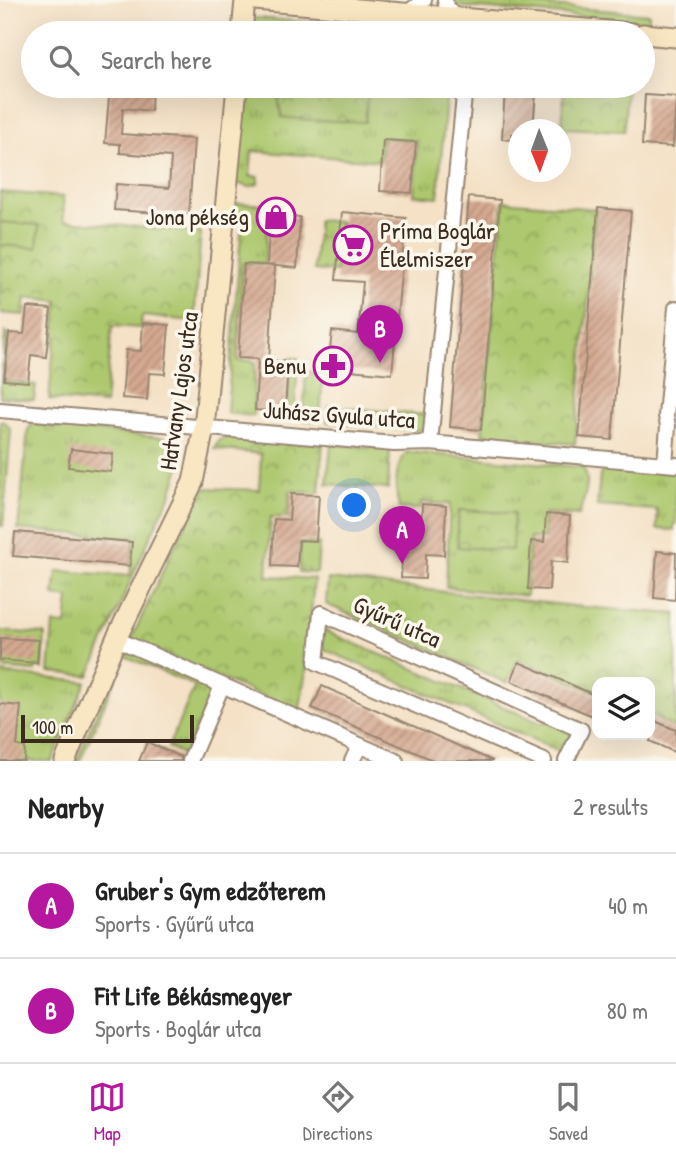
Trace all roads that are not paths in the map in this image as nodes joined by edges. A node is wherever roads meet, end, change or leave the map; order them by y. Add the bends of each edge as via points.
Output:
1 (245, 0) edge
2 (255, 0) edge
3 (424, 0) edge
4 (445, 0) edge
5 (407, 13) junction
6 (243, 21) edge
7 (454, 21) edge
8 (463, 21) edge
9 (655, 35) edge
10 (676, 37) edge
11 (236, 98) edge
12 (464, 98) edge
13 (676, 308) edge
14 (0, 410) edge
15 (204, 428) junction
16 (430, 443) junction
17 (670, 464) edge
18 (116, 639) junction
19 (222, 686) junction
20 (360, 745) junction
21 (65, 761) edge
22 (190, 761) edge
23 (352, 761) edge
24 (396, 761) edge
25 (544, 761) edge
26 (566, 761) edge

1 - 6 street
2 - 5 street
3 - 5 street
4 - 8 street via 447,8
5 - 7 street
9 - 10 street
11 - 15 street, Hatvany Lajos utca
12 - 16 street
13 - 17 street via 666,416
14 - 15 street, Juhász Gyula utca
15 - 16 street, Juhász Gyula utca
15 - 18 street, Hatvany Lajos utca via 193,482
16 - 17 street, Juhász Gyula utca
18 - 19 street
18 - 21 street, Hatvany Lajos utca
19 - 20 street
19 - 22 street
20 - 23 street
20 - 24 street
25 - 26 street, Gyűrű utca via 316,663 321,613 581,730

